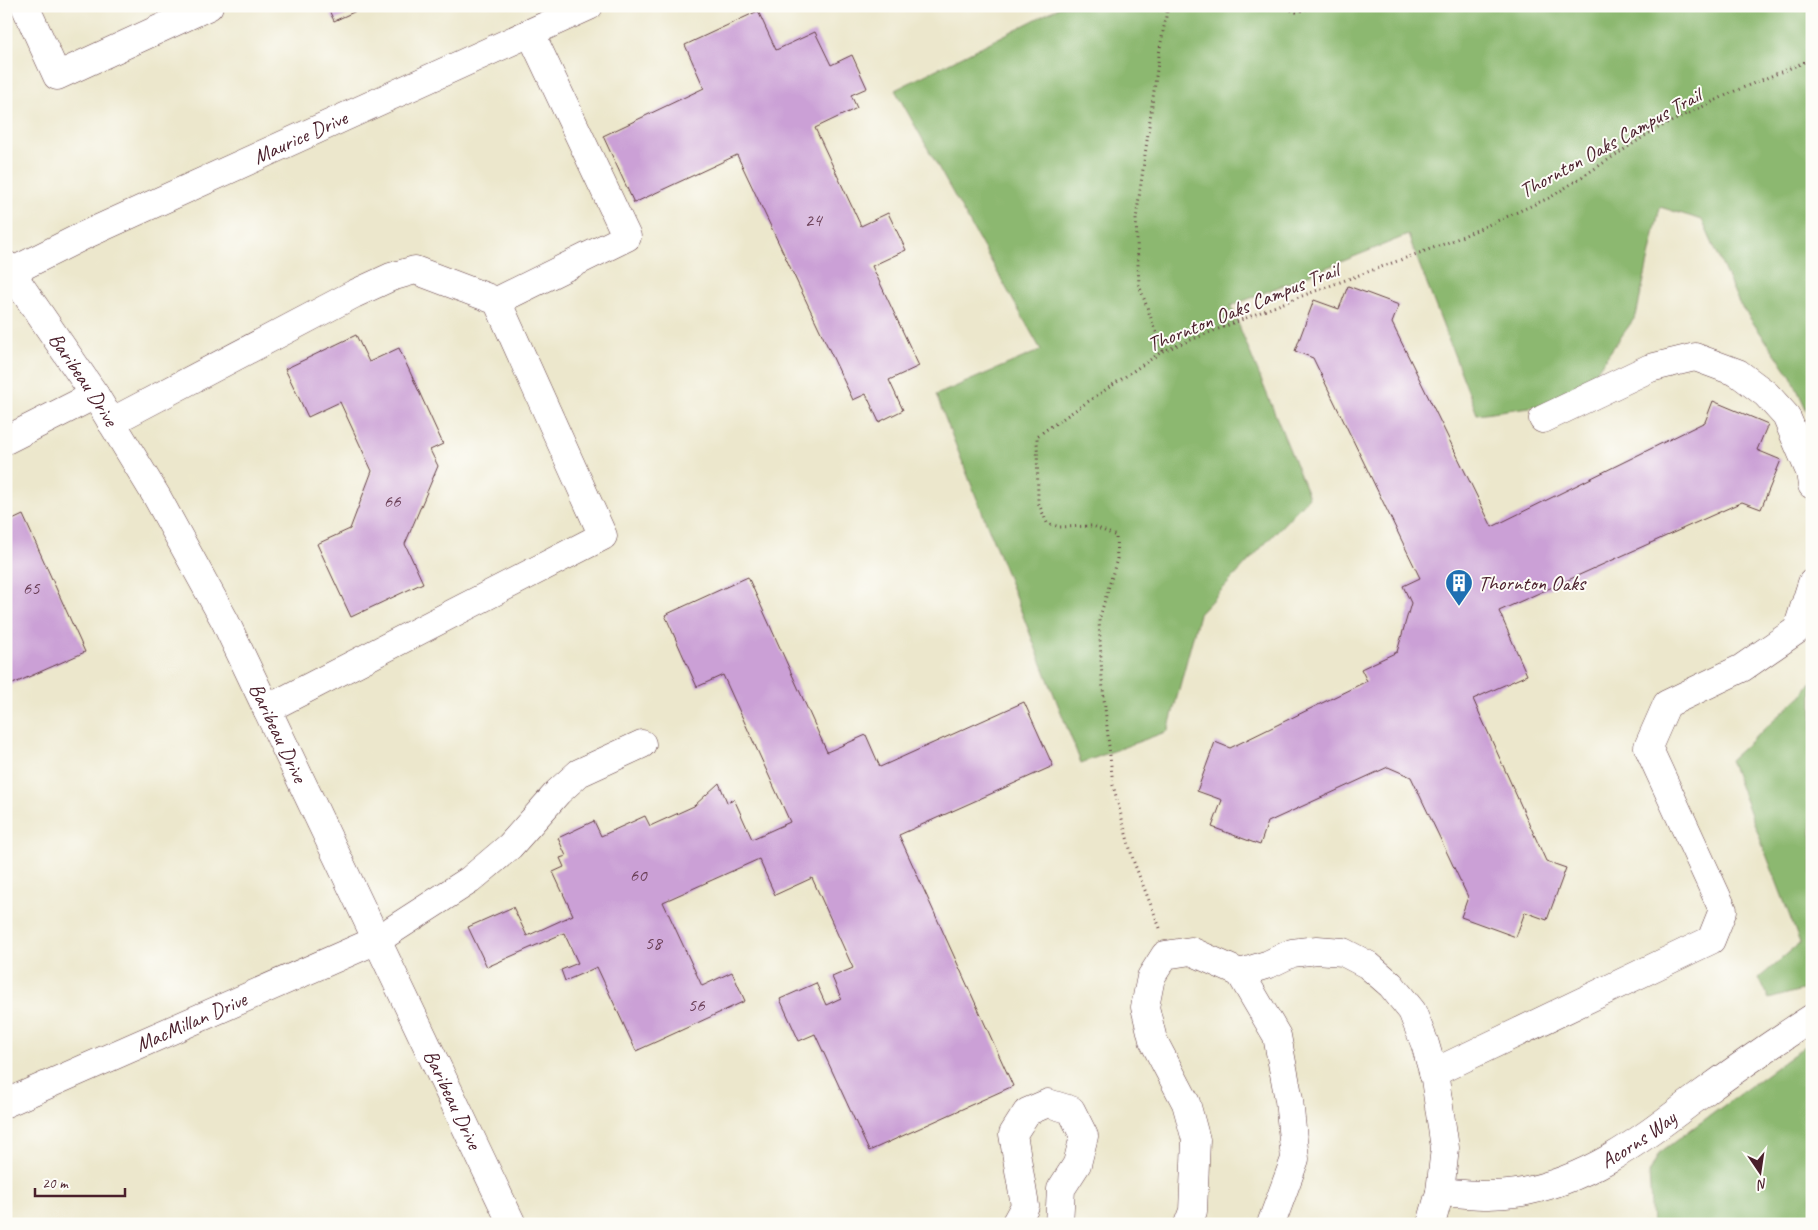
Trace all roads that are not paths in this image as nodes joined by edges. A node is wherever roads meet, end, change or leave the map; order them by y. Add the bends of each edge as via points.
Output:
1 (25, 6) edge
2 (209, 6) edge
3 (589, 6) edge
4 (531, 34) junction
5 (9, 268) edge
6 (497, 301) junction
7 (96, 395) junction
8 (1544, 420) dead end
9 (111, 422) junction
10 (6, 440) edge
11 (1812, 485) edge
12 (1812, 583) edge
13 (267, 709) junction
14 (642, 744) dead end
15 (377, 940) junction
16 (1240, 973) junction
17 (1812, 1018) edge
18 (1433, 1072) junction
19 (6, 1103) edge
20 (1440, 1192) junction
21 (1019, 1221) edge
22 (512, 1224) edge
23 (1059, 1224) edge
24 (1188, 1224) edge
25 (1271, 1224) edge
26 (1431, 1224) edge

1 - 2 street via 57,76
3 - 4 street, Maurice Drive
4 - 5 street, Maurice Drive
4 - 6 street via 627,237
5 - 7 street, Baribeau Drive
6 - 9 street via 415,270 391,277
6 - 13 street via 603,536
7 - 9 street, Baribeau Drive
7 - 10 street
8 - 11 street via 1650,368 1695,357 1738,374 1766,394 1786,416 1810,472
9 - 13 street, Baribeau Drive via 216,604
12 - 18 street via 1796,630 1742,668 1667,704 1648,746 1723,910 1711,940
13 - 15 street, Baribeau Drive
14 - 15 street, MacMillan Drive via 579,773 510,846 470,880
15 - 19 street, MacMillan Drive
15 - 22 street, Baribeau Drive
16 - 18 street via 1292,953 1317,950 1342,952 1368,964 1412,1011
16 - 24 street via 1191,951 1165,955 1151,977 1145,1007 1153,1040 1186,1103 1196,1140 1192,1211
16 - 25 street via 1277,1036 1289,1100 1295,1159
17 - 20 street, Acorns Way via 1768,1046 1636,1143 1591,1170 1515,1193 1488,1196
18 - 20 street via 1445,1148
20 - 26 street
21 - 23 street via 1026,1206 1013,1134 1028,1112 1048,1103 1071,1110 1084,1136 1077,1164 1061,1189

